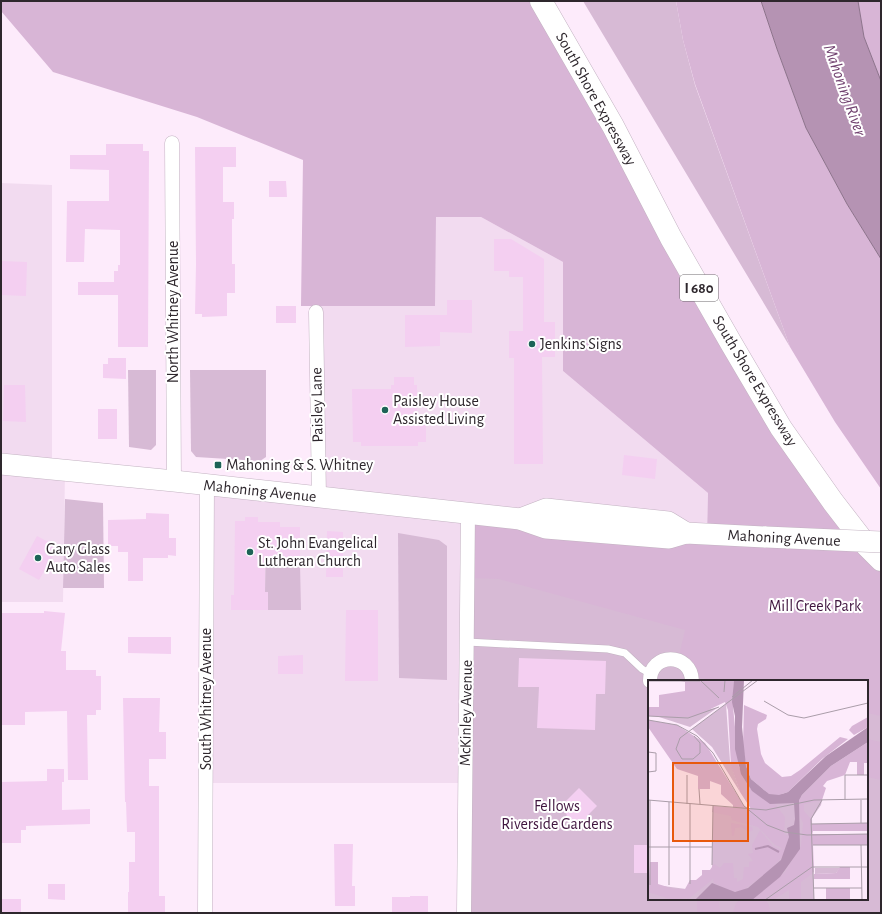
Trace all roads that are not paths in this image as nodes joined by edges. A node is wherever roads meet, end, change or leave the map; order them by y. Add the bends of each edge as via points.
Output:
1 (541, 1) edge
2 (172, 142) dead end
3 (316, 312) dead end
4 (1, 464) edge
5 (174, 482) junction
6 (207, 485) junction
7 (319, 498) junction
8 (468, 513) junction
9 (881, 542) edge
10 (881, 560) edge
11 (467, 642) junction
12 (650, 678) edge
13 (692, 680) edge
14 (205, 913) edge
15 (464, 913) edge

1 - 10 highway, South Shore Expressway / I 680 via 612,126 671,238 782,428 833,502
2 - 5 street, North Whitney Avenue
3 - 7 street, Paisley Lane
4 - 5 main road, Mahoning Avenue
5 - 6 main road, Mahoning Avenue
6 - 7 main road, Mahoning Avenue
6 - 14 street, South Whitney Avenue
7 - 8 main road, Mahoning Avenue
8 - 9 main road, Mahoning Avenue, bridge via 520,519 546,528 669,538 686,533
8 - 11 street, McKinley Avenue
11 - 12 lane via 613,650 625,653
11 - 15 street, McKinley Avenue
12 - 13 street via 657,664 670,659 684,663

